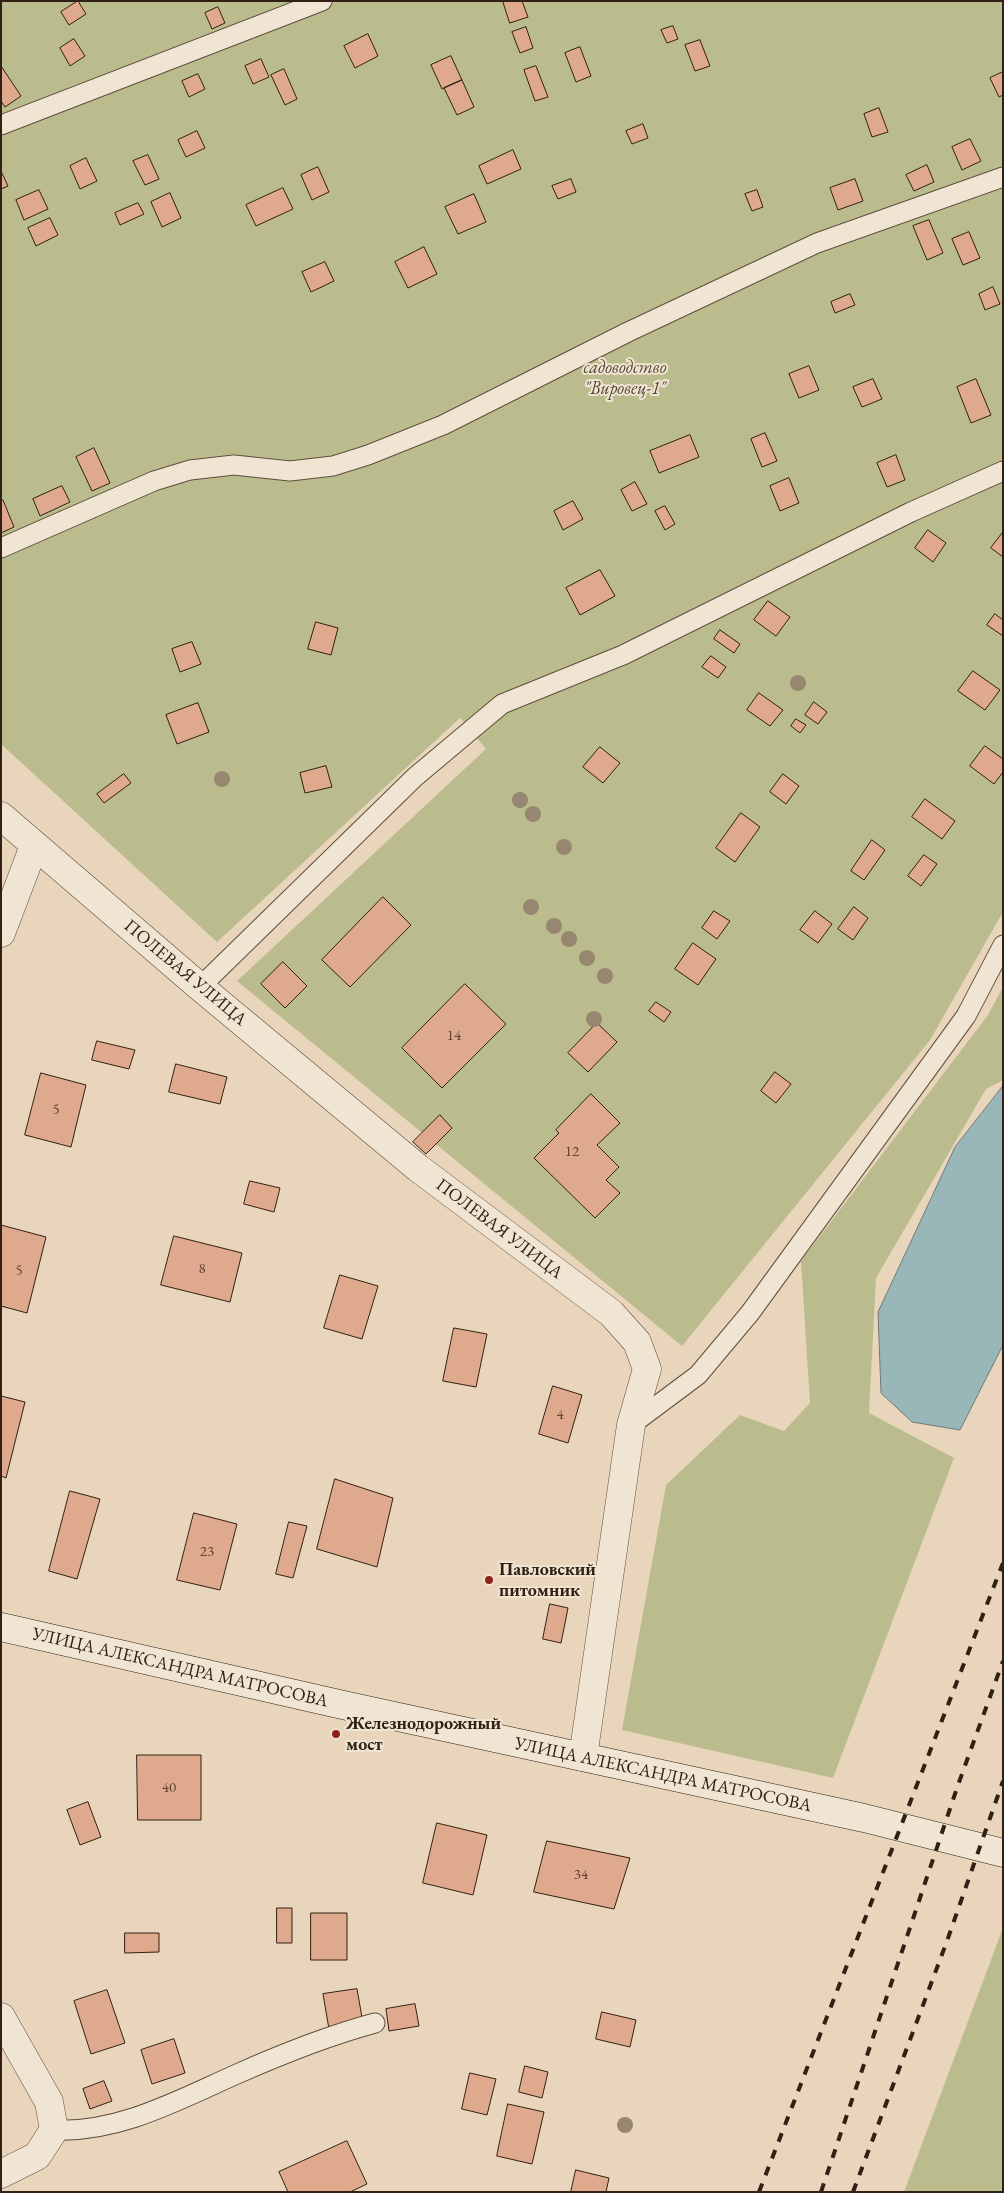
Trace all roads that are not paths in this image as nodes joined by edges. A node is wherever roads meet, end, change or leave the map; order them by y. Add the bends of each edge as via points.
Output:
1 (322, 1) edge
2 (1, 126) edge
3 (1003, 177) edge
4 (1003, 471) edge
5 (1, 548) edge
6 (1, 816) edge
7 (34, 846) junction
8 (1, 933) edge
9 (1003, 945) edge
10 (200, 988) junction
11 (630, 1425) junction
12 (1, 1627) edge
13 (583, 1757) junction
14 (1003, 1853) edge
15 (1, 2017) edge
16 (375, 2023) dead end
17 (54, 2130) junction
18 (1, 2174) edge

1 - 2 lane
3 - 5 lane via 817,243 443,424 368,455 332,466 290,471 234,465 190,470 154,481
4 - 10 lane via 910,512 623,655 502,704 415,777
6 - 7 street, ПОЛЕВАЯ УЛИЦА
7 - 8 street
7 - 10 street, ПОЛЕВАЯ УЛИЦА
9 - 11 lane via 966,1016 750,1313 698,1375
10 - 11 street, ПОЛЕВАЯ УЛИЦА via 418,1168 610,1313 637,1342 647,1369
11 - 13 street, ПОЛЕВАЯ УЛИЦА
12 - 13 street, УЛИЦА АЛЕКСАНДРА МАТРОСОВА
13 - 14 street, УЛИЦА АЛЕКСАНДРА МАТРОСОВА via 864,1818
15 - 17 street via 49,2102
16 - 17 lane via 288,2052 141,2116 79,2131
17 - 18 street via 36,2156

